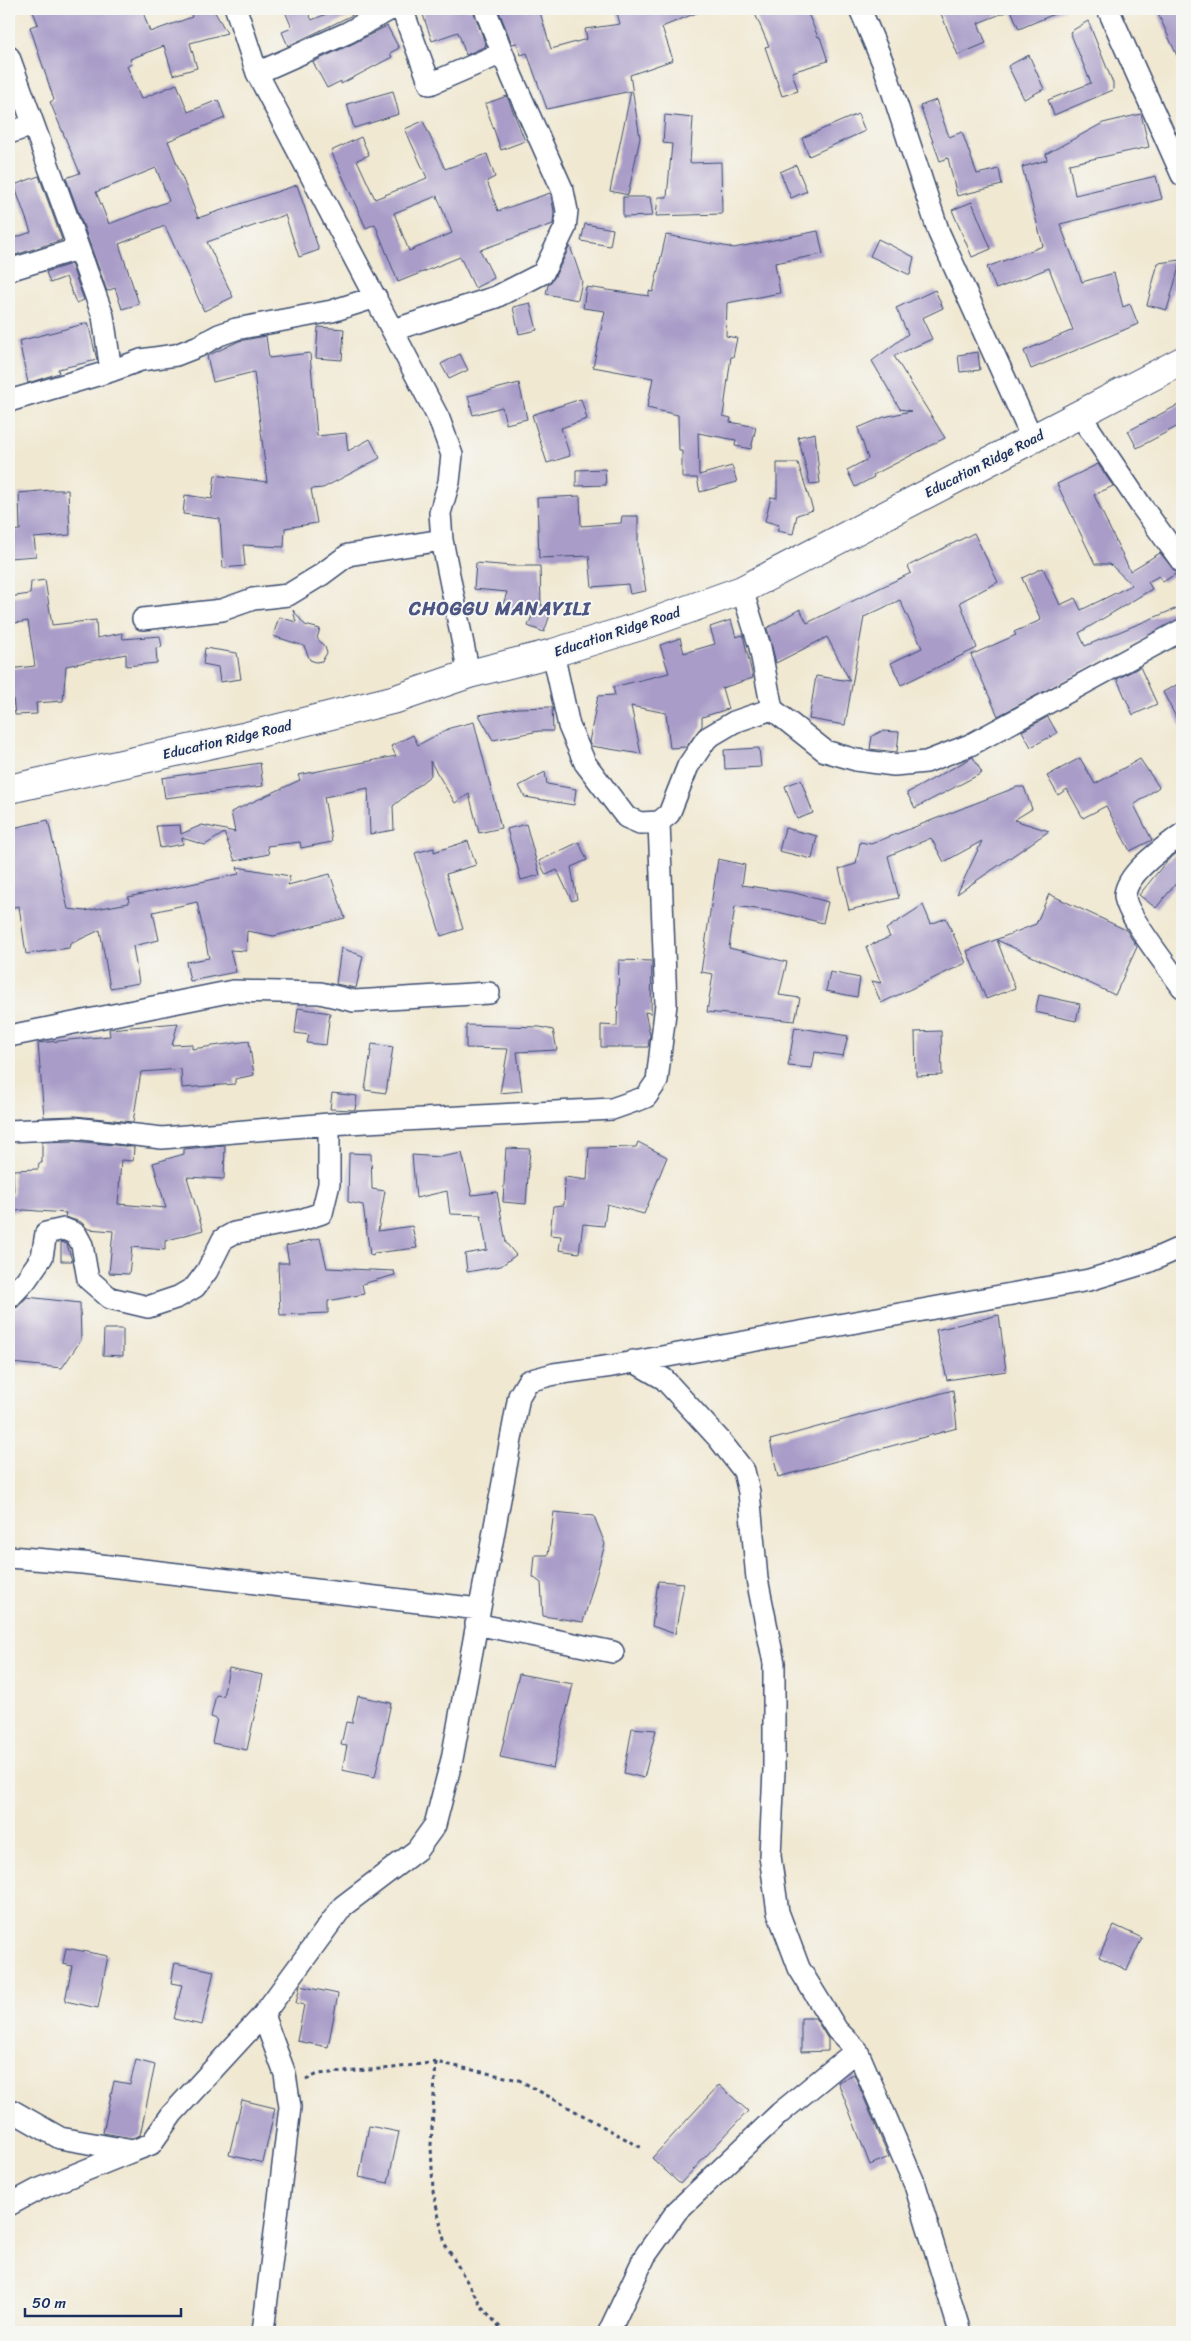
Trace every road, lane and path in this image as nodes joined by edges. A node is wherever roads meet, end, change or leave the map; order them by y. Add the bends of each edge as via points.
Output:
1 (236, 9) edge
2 (391, 9) edge
3 (402, 9) edge
4 (485, 9) edge
5 (860, 9) edge
6 (1108, 9) edge
7 (502, 53) junction
8 (9, 57) edge
9 (258, 73) junction
10 (32, 125) junction
11 (9, 133) edge
12 (1182, 175) edge
13 (77, 249) junction
14 (9, 270) edge
15 (376, 297) junction
16 (393, 330) junction
17 (1182, 361) edge
18 (110, 371) junction
19 (9, 401) edge
20 (1080, 415) junction
21 (1032, 438) junction
22 (442, 540) junction
23 (1182, 562) edge
24 (742, 590) junction
25 (143, 619) dead end
26 (1182, 630) edge
27 (553, 653) junction
28 (469, 674) junction
29 (772, 709) junction
30 (9, 789) edge
31 (658, 822) junction
32 (1182, 834) edge
33 (1182, 987) edge
34 (489, 993) dead end
35 (9, 1036) edge
36 (329, 1124) junction
37 (9, 1131) edge
38 (1182, 1247) edge
39 (9, 1298) edge
40 (634, 1361) junction
41 (9, 1557) edge
42 (478, 1616) junction
43 (613, 1652) dead end
44 (263, 2015) junction
45 (857, 2050) junction
46 (436, 2062) junction
47 (287, 2090) junction
48 (9, 2109) edge
49 (642, 2148) dead end
50 (134, 2151) junction
51 (9, 2205) edge
52 (263, 2332) edge
53 (504, 2332) edge
54 (609, 2332) edge
55 (960, 2332) edge

1 - 9 street
2 - 9 street via 347,33
3 - 7 street via 430,84
4 - 7 street
5 - 21 street via 883,63 939,234
6 - 12 street
7 - 16 street via 563,191 567,211 565,228 543,274 496,297
8 - 10 street
9 - 15 street
10 - 11 street
10 - 13 street
13 - 14 street
13 - 18 street via 103,316
15 - 16 street
15 - 18 street via 332,312 218,335 176,355 141,360
16 - 22 street via 439,419 452,455 449,482 440,513
17 - 20 main road, Education Ridge Road
18 - 19 street
20 - 21 main road, Education Ridge Road
20 - 23 street via 1126,486
21 - 24 main road, Education Ridge Road
22 - 25 street via 348,555 288,595 253,598 222,610
22 - 28 street
24 - 27 main road, Education Ridge Road via 648,624
24 - 29 street via 760,647
26 - 29 street via 970,745 926,762 894,765 856,760 825,751
27 - 28 main road, Education Ridge Road
27 - 31 street via 569,726 585,763 626,817 640,823
28 - 30 main road, Education Ridge Road via 396,699
29 - 31 street via 734,722 707,738 688,766 668,814
31 - 36 street via 666,1004 657,1082 646,1097 612,1109
32 - 33 street via 1151,857 1130,883 1125,896 1130,911
34 - 35 street via 354,1001 320,993 233,991
36 - 37 street via 162,1138 74,1128
36 - 39 street via 329,1184 322,1212 223,1239 195,1287 178,1297 148,1307 110,1298 88,1279 82,1244 76,1234 64,1229 46,1233 42,1256
38 - 40 street via 1148,1262 1089,1280
40 - 42 street via 528,1381 520,1396
40 - 45 street via 664,1379 744,1471 757,1579 774,1663 770,1856 778,1912 799,1968 837,2030
41 - 42 street via 83,1563
42 - 43 street
42 - 44 street via 452,1759 435,1825 418,1850 343,1906
44 - 47 street via 285,2074
44 - 50 street via 172,2114 152,2144
45 - 54 street via 780,2113 676,2211 645,2256
45 - 55 street via 915,2185
46 - 47 path via 318,2074
46 - 49 path via 519,2080
46 - 53 path via 432,2191 445,2244 482,2307
47 - 52 street via 290,2107
48 - 50 street via 60,2138
50 - 51 street via 37,2190

